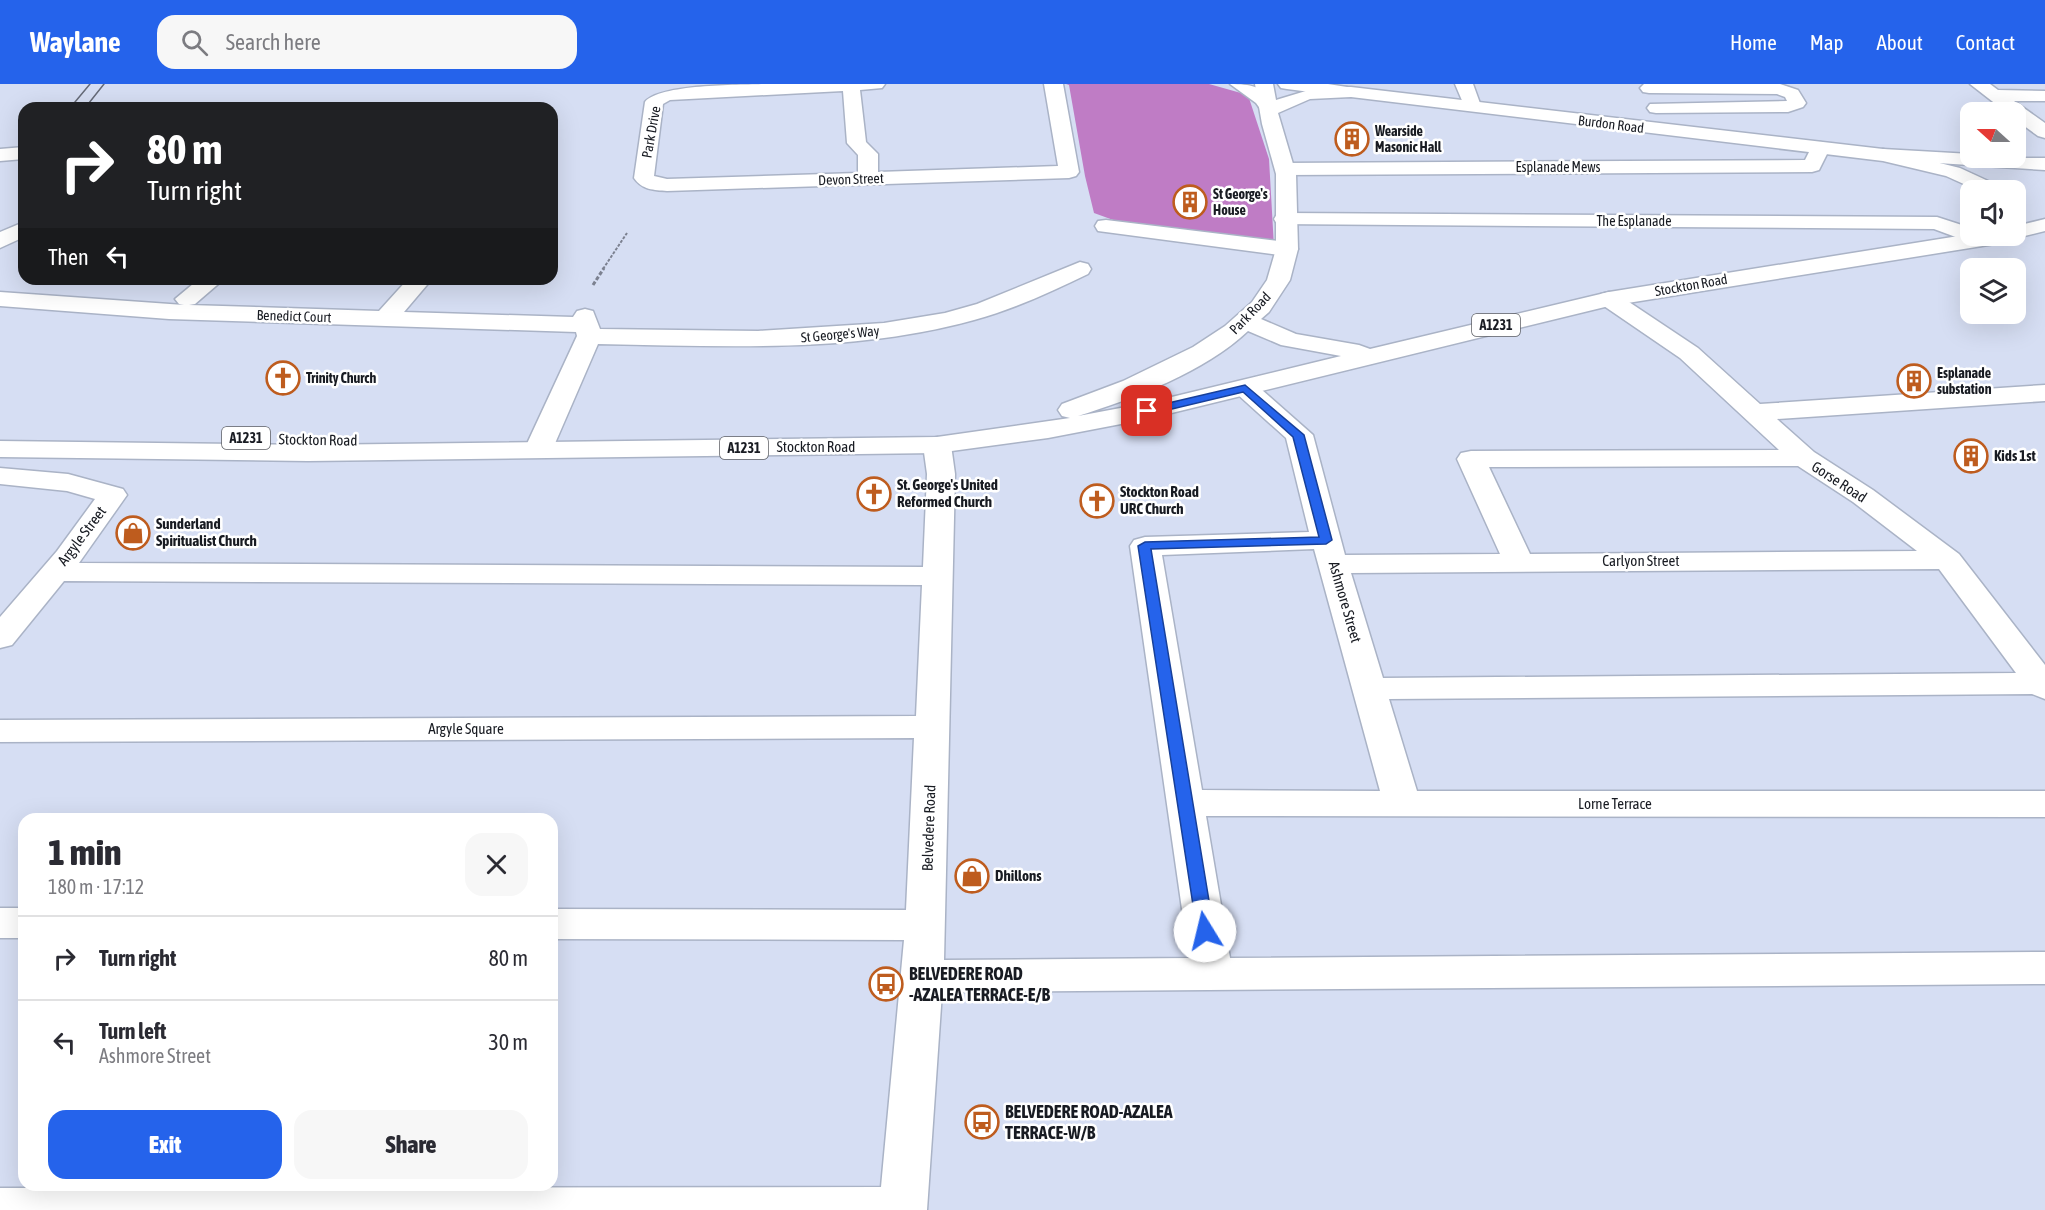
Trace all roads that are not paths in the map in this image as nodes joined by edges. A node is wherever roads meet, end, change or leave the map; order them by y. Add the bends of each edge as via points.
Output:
1 (876, 84) edge
2 (1053, 84) edge
3 (1239, 84) edge
4 (1264, 84) edge
5 (1287, 84) edge
6 (1464, 84) edge
7 (851, 86) junction
8 (1650, 86) edge
9 (1309, 89) edge
10 (1986, 89) edge
11 (1341, 91) junction
12 (2045, 96) edge
13 (1472, 106) junction
14 (1656, 108) junction
15 (1270, 110) junction
16 (1674, 132) junction
17 (2045, 132) edge
18 (1820, 148) junction
19 (18, 154) edge
20 (0, 155) edge
21 (1883, 155) junction
22 (2045, 164) edge
23 (645, 168) joint
24 (1285, 169) junction
25 (868, 178) junction
26 (1970, 180) edge
27 (1285, 219) junction
28 (2045, 225) edge
29 (1106, 226) dead end
30 (1960, 229) edge
31 (2026, 230) edge
32 (18, 231) edge
33 (0, 241) edge
34 (1960, 242) edge
35 (1287, 249) junction
36 (1080, 269) dead end
37 (205, 285) edge
38 (415, 285) edge
39 (0, 299) edge
40 (186, 299) dead end
41 (1609, 299) junction
42 (810, 311) dead end
43 (385, 318) junction
44 (586, 321) junction
45 (1245, 321) junction
46 (773, 339) junction
47 (1385, 353) junction
48 (1245, 388) junction
49 (2045, 393) edge
50 (1094, 402) joint
51 (1755, 412) junction
52 (0, 433) edge
53 (996, 437) junction
54 (937, 445) junction
55 (538, 448) junction
56 (0, 449) edge
57 (492, 449) junction
58 (1804, 458) junction
59 (0, 476) edge
60 (1330, 552) junction
61 (1948, 560) junction
62 (1519, 562) junction
63 (62, 564) junction
64 (937, 576) junction
65 (0, 638) edge
66 (2043, 686) edge
67 (1370, 689) junction
68 (932, 727) junction
69 (0, 731) edge
70 (1186, 803) junction
71 (1402, 803) junction
72 (2045, 804) edge
73 (0, 923) edge
74 (18, 923) edge
75 (558, 924) edge
76 (926, 925) junction
77 (2045, 968) edge
78 (1212, 974) junction
79 (922, 976) junction
80 (0, 1209) edge
81 (903, 1209) edge

1 - 7 main road, Park Drive
2 - 25 main road, Devon Street via 1069,172
3 - 15 main road via 1263,99
4 - 15 main road, Park Road / A1231
5 - 11 main road, Burdon Road
6 - 13 main road
7 - 23 main road, Park Drive via 660,97 654,102
7 - 25 main road via 857,143 868,154
8 - 14 main road via 1647,98
8 - 14 main road via 1779,89 1792,94 1797,103 1788,107
9 - 11 main road, Burdon Road
9 - 15 main road
10 - 12 main road
10 - 17 main road
11 - 13 main road, Burdon Road
13 - 16 main road, Burdon Road
14 - 16 main road
15 - 24 main road, Park Road / A1231
16 - 18 main road, Burdon Road
18 - 21 main road, Burdon Road
18 - 24 main road, Esplanade Mews via 1812,166
19 - 20 main road
21 - 22 main road
21 - 26 main road
23 - 25 main road, Devon Street via 647,181 667,185
24 - 27 main road, Park Road / A1231
27 - 30 main road, The Esplanade via 1937,223
27 - 35 main road, Park Road / A1231
28 - 31 main road
29 - 35 main road
32 - 33 main road
34 - 41 main road, Stockton Road / A1231
35 - 45 main road, Park Road / A1231 via 1276,285
36 - 46 main road, St George's Way via 1017,298 928,324
37 - 40 main road
38 - 43 main road
39 - 43 main road, Benedict Court via 170,312
41 - 47 main road, Stockton Road / A1231
41 - 51 main road, Gorse Road via 1689,353
42 - 46 main road
43 - 44 main road, Benedict Court
44 - 46 main road, St George's Way
44 - 55 main road
45 - 47 main road, Stockton Road / A1231 via 1309,345
45 - 50 main road, Park Road / A1231 via 1198,356
47 - 48 main road, Stockton Road / A1231
48 - 53 main road, Stockton Road / A1231 via 1098,421
48 - 60 main road, Ashmore Street via 1299,435
49 - 51 main road
50 - 53 main road, Stockton Road / A1231
51 - 58 main road, Gorse Road
52 - 57 main road, Stockton Road / A1231 via 424,442
53 - 54 main road, Stockton Road / A1231
54 - 55 main road, Stockton Road / A1231
54 - 64 main road, Belvedere Road via 941,474
55 - 57 main road, Stockton Road / A1231
56 - 57 main road, Stockton Road / A1231 via 309,453
58 - 61 main road, Gorse Road via 1863,496
58 - 62 main road via 1471,459
59 - 63 main road, Argyle Street via 68,483 113,495
60 - 62 main road, Carlyon Street
60 - 67 main road, Ashmore Street
60 - 70 main road, Carlyon Street via 1145,546
61 - 62 main road, Carlyon Street
61 - 66 main road, Gorse Road
63 - 64 main road
63 - 65 main road, Argyle Street
64 - 68 main road, Belvedere Road
66 - 67 main road
67 - 71 main road, Ashmore Street
68 - 69 main road, Argyle Square
68 - 76 main road, Belvedere Road
70 - 71 main road, Lorne Terrace
70 - 78 main road
71 - 72 main road, Lorne Terrace
73 - 74 main road
75 - 76 main road
76 - 79 main road, Belvedere Road
77 - 78 main road
78 - 79 main road
79 - 81 main road, Belvedere Road
80 - 81 main road

